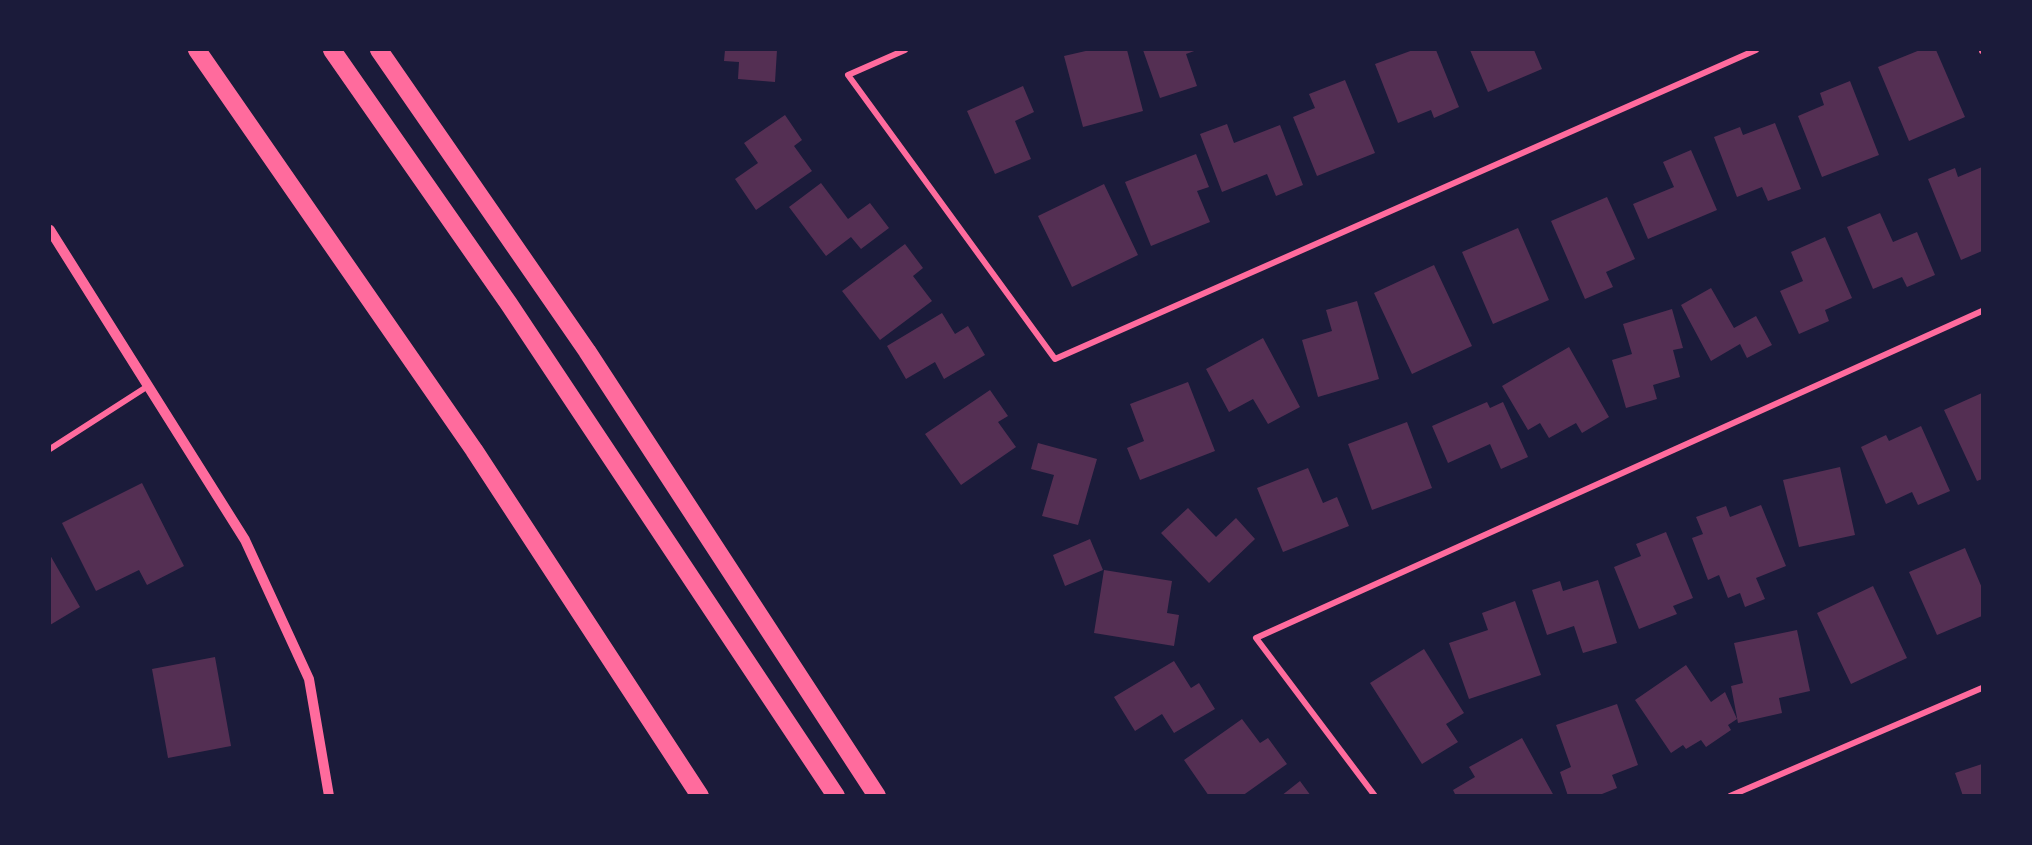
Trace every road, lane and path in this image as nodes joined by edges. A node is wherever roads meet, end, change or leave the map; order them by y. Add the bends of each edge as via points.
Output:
1 (197, 50) edge
2 (332, 50) edge
3 (379, 50) edge
4 (906, 50) edge
5 (1756, 50) edge
6 (50, 230) edge
7 (1983, 311) edge
8 (148, 386) junction
9 (50, 449) edge
10 (1983, 688) edge
11 (329, 795) edge
12 (700, 795) edge
13 (836, 795) edge
14 (877, 795) edge
15 (1376, 795) edge
16 (1730, 795) edge

1 - 12 highway via 474,450
2 - 13 highway via 508,304
3 - 14 highway via 587,351
4 - 5 street via 848,75 1055,358
6 - 8 street
7 - 15 street via 1256,638
8 - 9 street
8 - 11 street via 245,540 309,679
10 - 16 street

